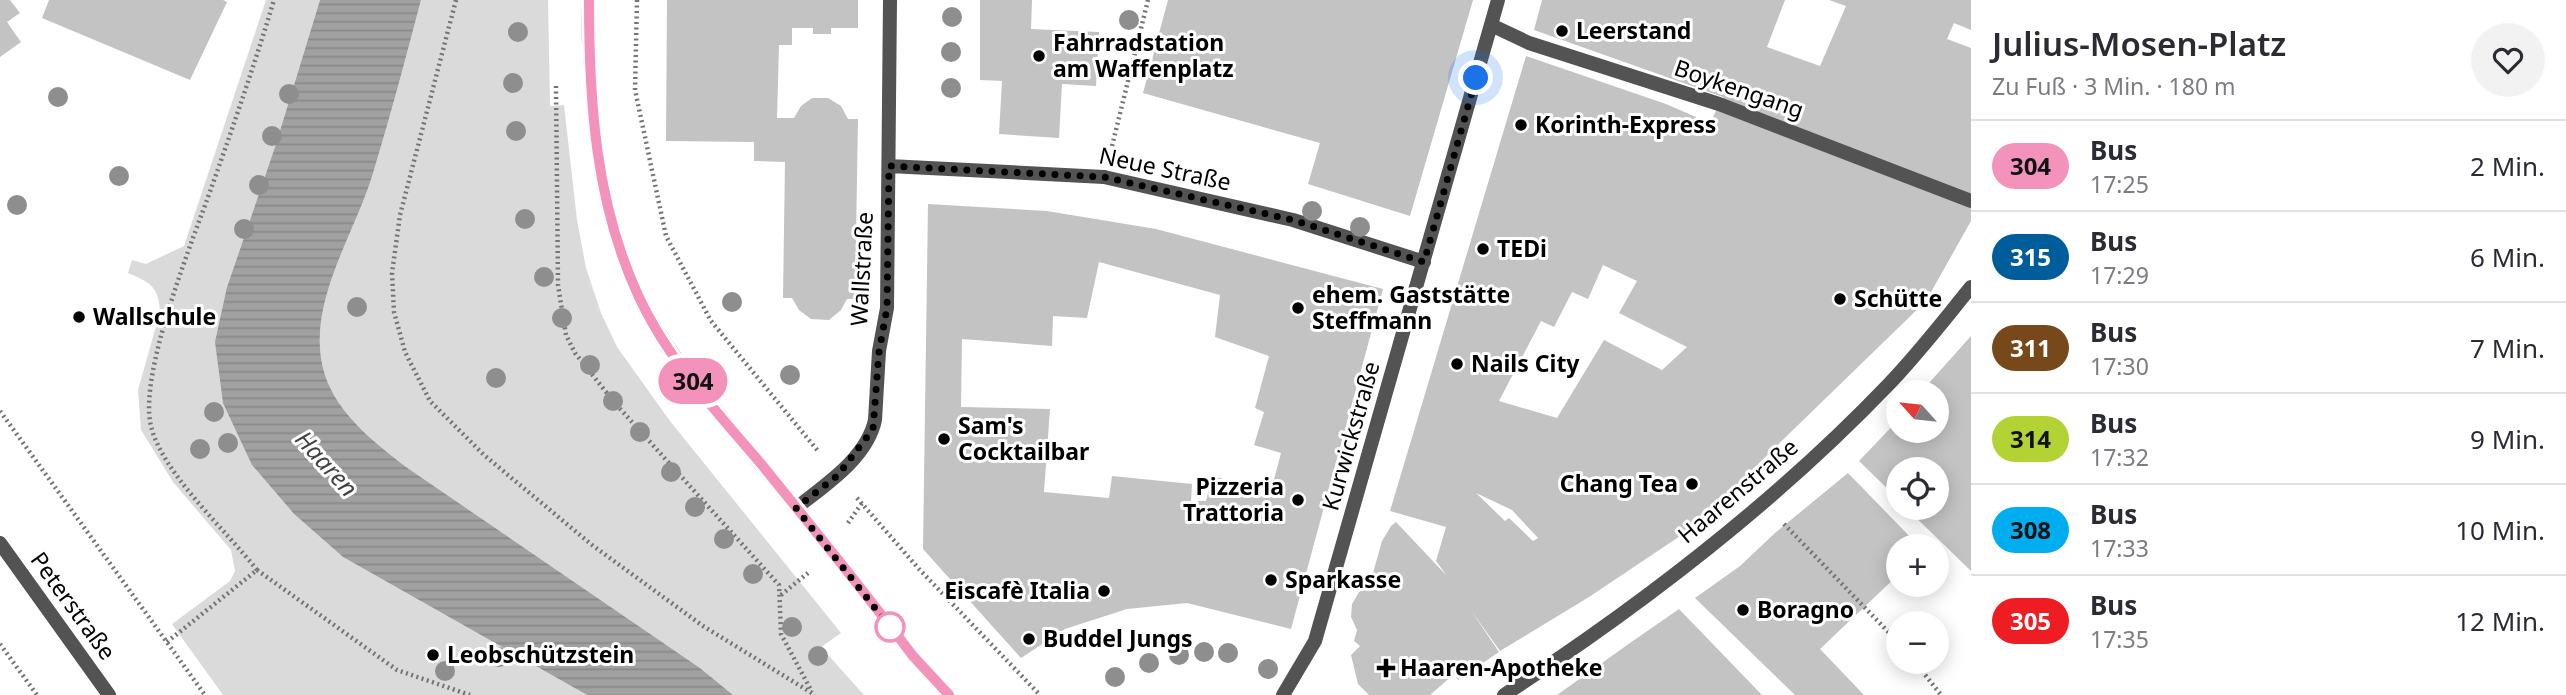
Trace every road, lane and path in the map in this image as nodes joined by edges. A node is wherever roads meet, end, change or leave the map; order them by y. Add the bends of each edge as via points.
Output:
1 (274, 0) edge
2 (456, 0) edge
3 (589, 0) edge
4 (637, 0) edge
5 (890, 0) edge
6 (1148, 0) edge
7 (1498, 0) edge
8 (1491, 25) junction
9 (889, 166) junction
10 (1104, 177) junction
11 (1971, 201) edge
12 (1424, 262) junction
13 (1971, 287) edge
14 (0, 411) edge
15 (838, 475) junction
16 (1763, 504) junction
17 (796, 508) junction
18 (0, 543) edge
19 (257, 570) junction
20 (781, 594) dead end
21 (1886, 630) edge
22 (167, 642) junction
23 (0, 645) edge
24 (1924, 674) edge
25 (814, 694) edge
26 (37, 695) edge
27 (110, 695) edge
28 (205, 695) edge
29 (470, 695) edge
30 (949, 695) edge
31 (1040, 695) edge
32 (1283, 695) edge
33 (1504, 695) edge
34 (1941, 695) edge

1 - 19 path via 179,280 148,391 151,428 161,451
2 - 25 path via 400,215 394,261 394,312 411,364 430,401 537,501 703,626
3 - 17 main road via 596,154 638,295 677,361
4 - 15 path via 635,90 666,236 711,321
5 - 9 street, Wallstraße
6 - 10 path
7 - 8 street, Kurwickstraße
8 - 11 street, Boykengang via 1530,43 1744,114
8 - 12 street, Kurwickstraße
9 - 10 street, Neue Straße
9 - 15 street, Wallstraße via 887,308 875,421
10 - 12 street, Neue Straße via 1293,220
12 - 32 street, Kurwickstraße via 1315,641
13 - 16 street, Haarenstraße via 1889,384
14 - 22 path
15 - 17 street, Wallstraße
15 - 31 path via 919,569
16 - 21 path
16 - 33 street, Haarenstraße via 1597,635
17 - 30 main road
18 - 27 street, Peterstraße
19 - 22 path
19 - 29 path via 397,670
20 - 25 path via 781,634
22 - 28 path
23 - 26 path
24 - 34 path

